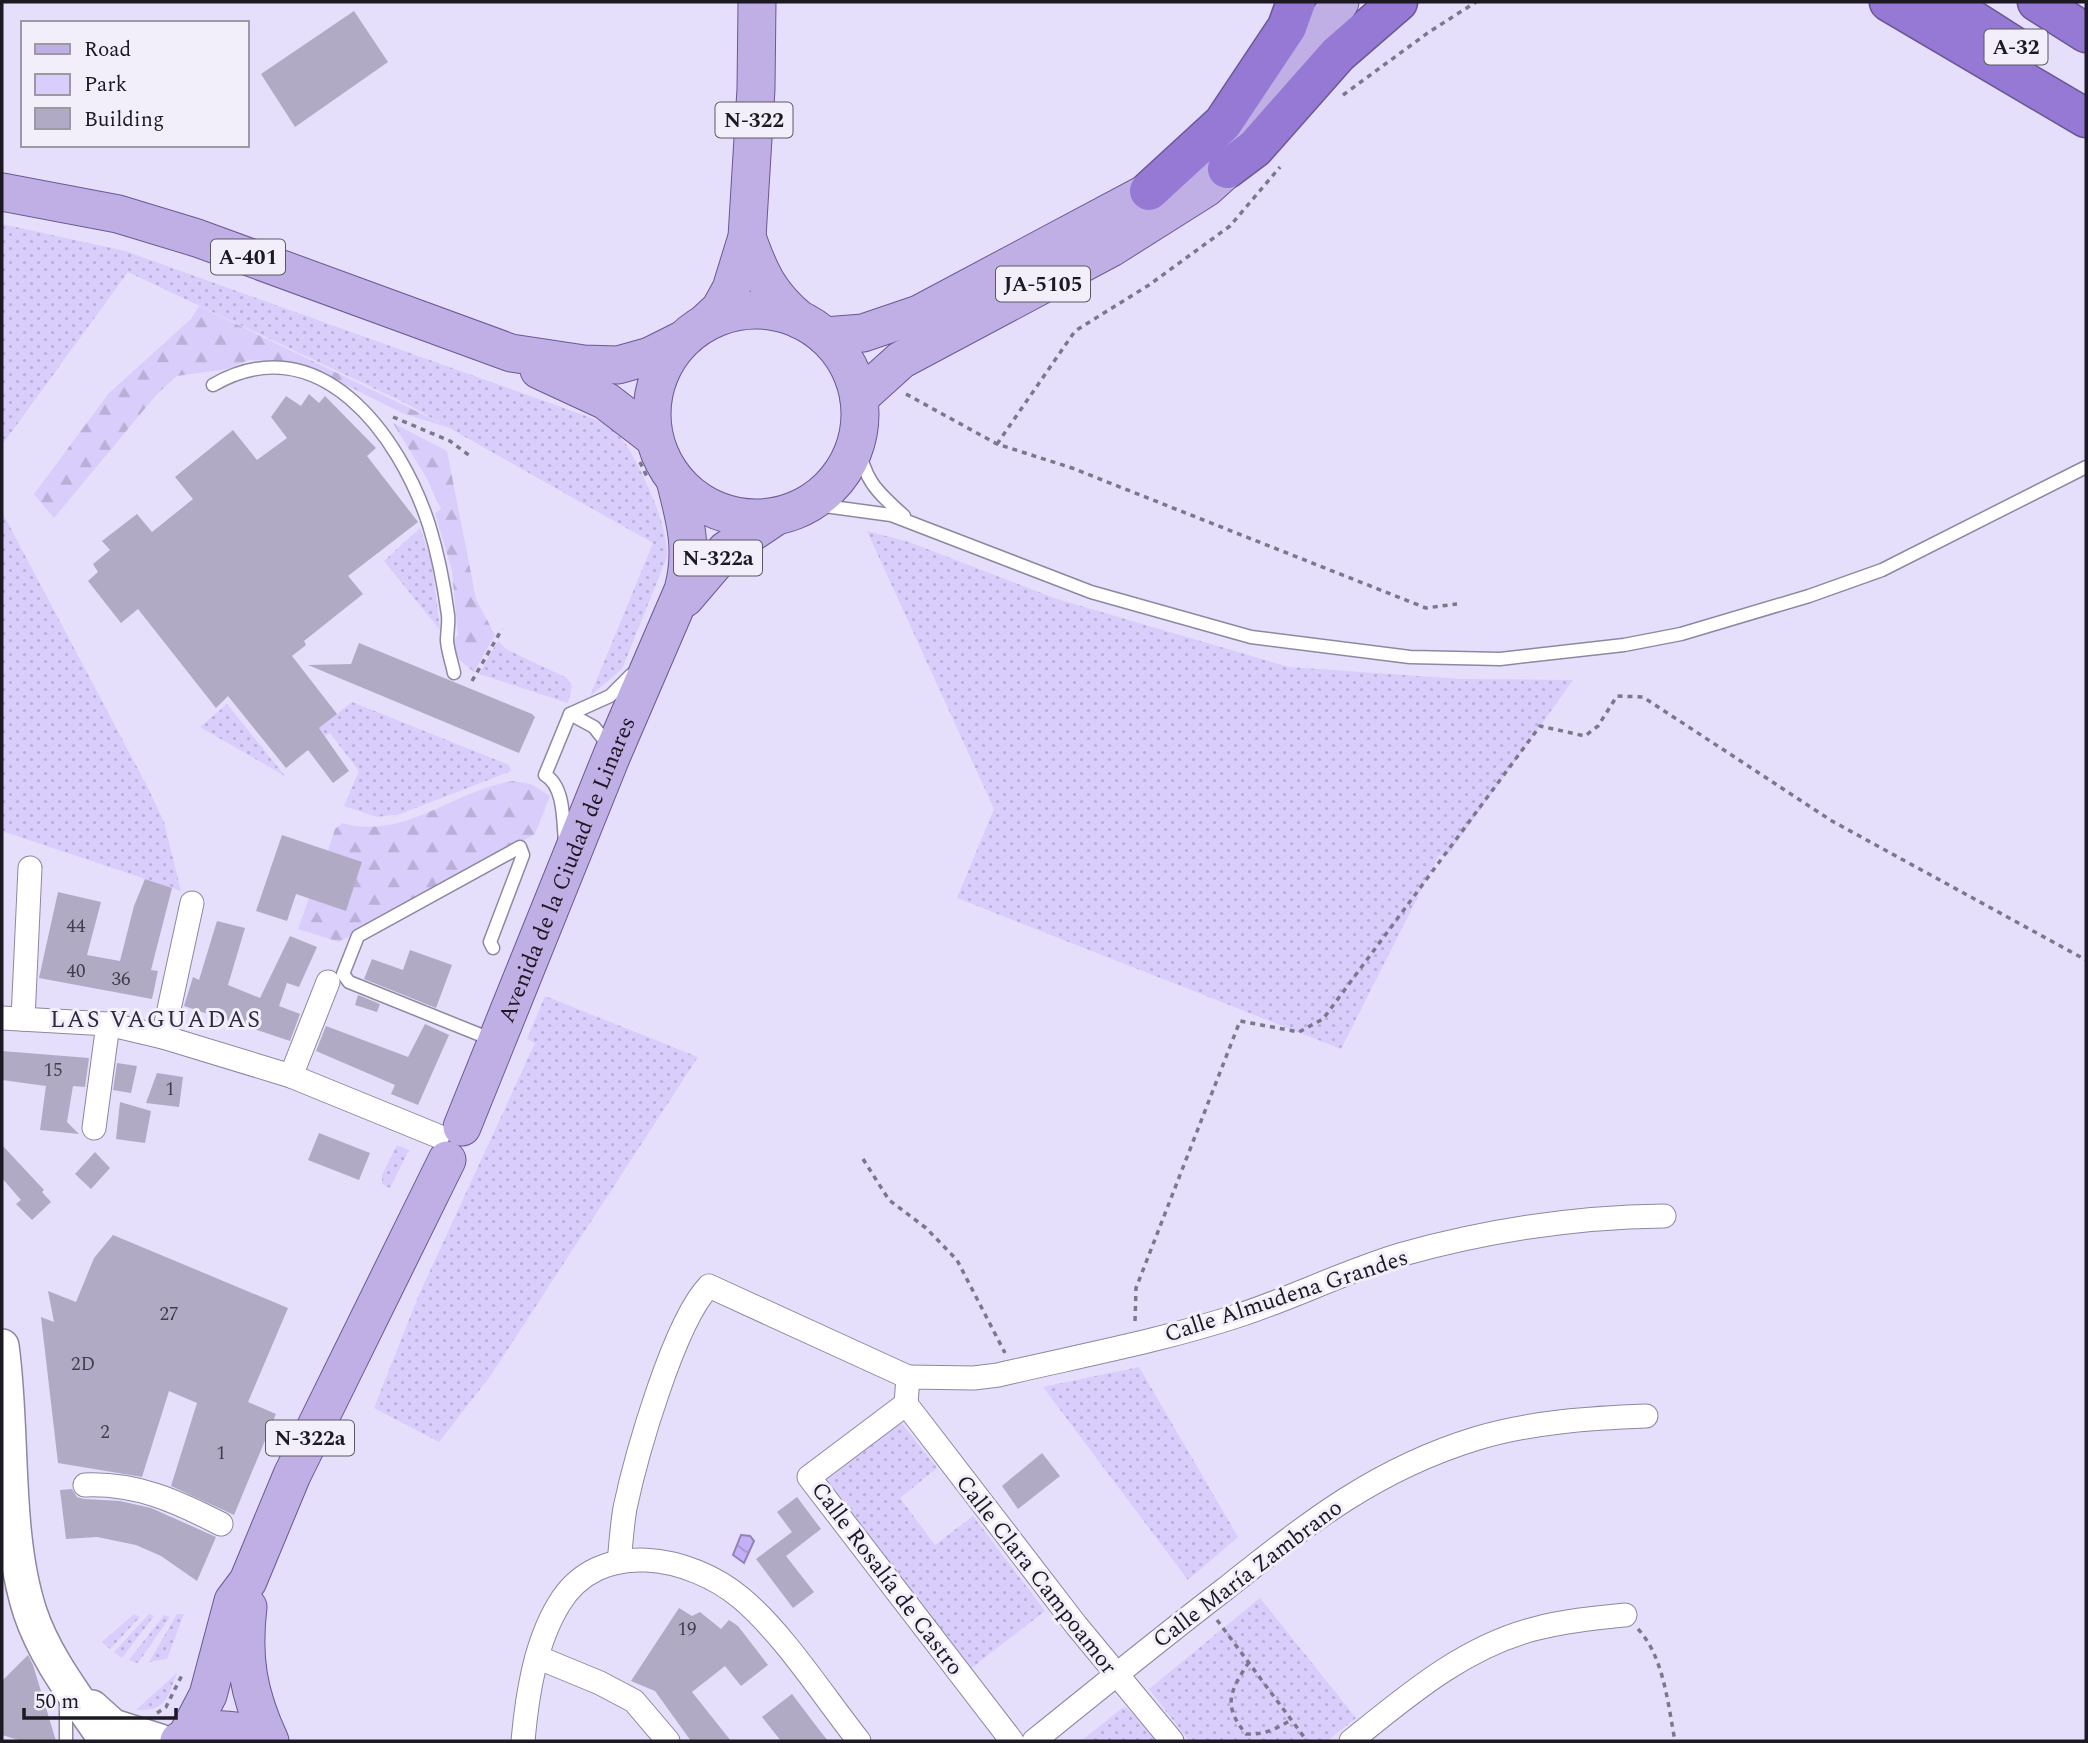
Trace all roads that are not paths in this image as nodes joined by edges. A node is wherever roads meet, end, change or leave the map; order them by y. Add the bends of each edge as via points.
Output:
1 (757, 2) edge
2 (1296, 2) edge
3 (1340, 2) edge
4 (1398, 2) edge
5 (1889, 2) edge
6 (1945, 2) edge
7 (2037, 2) edge
8 (2086, 33) edge
9 (1301, 60) junction
10 (2086, 92) edge
11 (2086, 118) edge
12 (1227, 169) junction
13 (1149, 191) junction
14 (2, 192) edge
15 (747, 237) junction
16 (813, 328) junction
17 (694, 331) junction
18 (511, 353) junction
19 (213, 385) dead end
20 (869, 388) junction
21 (857, 440) junction
22 (645, 445) junction
23 (2086, 467) edge
24 (662, 481) junction
25 (810, 504) junction
26 (775, 517) junction
27 (912, 524) junction
28 (670, 621) junction
29 (454, 673) dead end
30 (570, 714) junction
31 (612, 755) junction
32 (568, 867) junction
33 (30, 868) dead end
34 (192, 902) dead end
35 (493, 948) dead end
36 (328, 982) dead end
37 (12, 1019) edge
38 (108, 1024) junction
39 (163, 1037) junction
40 (497, 1042) junction
41 (291, 1076) junction
42 (94, 1128) dead end
43 (449, 1141) junction
44 (1664, 1216) dead end
45 (2, 1346) edge
46 (908, 1377) junction
47 (906, 1404) junction
48 (1646, 1416) dead end
49 (85, 1485) dead end
50 (8, 1501) edge
51 (221, 1524) dead end
52 (620, 1562) junction
53 (248, 1581) junction
54 (1625, 1615) road end
55 (537, 1657) junction
56 (1115, 1675) junction
57 (66, 1681) junction
58 (175, 1740) edge
59 (66, 1741) edge
60 (106, 1741) edge
61 (263, 1741) edge
62 (270, 1741) edge
63 (523, 1741) edge
64 (668, 1741) edge
65 (859, 1741) edge
66 (1012, 1741) edge
67 (1034, 1741) edge
68 (1172, 1741) edge
69 (1351, 1741) edge

1 - 15 main road, N-322
2 - 13 highway via 1287,27 1223,123
3 - 9 main road, JA-5105
4 - 12 highway via 1338,54 1255,149
5 - 11 highway
6 - 10 highway, A-32
7 - 8 highway, A-32
9 - 12 main road, JA-5105 via 1271,111
9 - 13 main road, JA-5105 via 1189,171
12 - 20 main road, JA-5105 via 1165,216 935,340 901,360
13 - 16 main road, JA-5105 via 919,314 875,330
14 - 18 main road, A-401 via 118,214 197,238
15 - 16 main road via 759,271 777,301
15 - 17 main road via 720,309
16 - 17 main road via 777,312 752,310 728,313
16 - 20 main road
17 - 18 main road, A-401 via 649,356 618,365
17 - 22 main road via 661,371
18 - 22 main road, A-401 via 528,366 606,401
19 - 29 lane via 248,370 293,371 334,385 367,413 392,446 429,525 443,582
20 - 21 main road
21 - 25 main road via 836,481
21 - 27 lane via 870,483
22 - 24 main road via 659,453
23 - 27 lane via 1882,570 1777,607 1623,645 1500,659 1410,657 1251,637 1091,592
24 - 26 main road via 727,515
24 - 28 main road, Avenida de la Ciudad de Linares / N-322a via 690,547 689,568
25 - 26 main road
25 - 27 lane via 891,515
26 - 28 main road, Avenida de la Ciudad de Linares / N-322a via 726,550
28 - 30 lane via 622,687 597,704
28 - 31 main road, Avenida de la Ciudad de Linares / N-322a
30 - 31 lane via 594,727
30 - 32 lane via 545,775 552,779 559,797
31 - 32 main road, Avenida de la Ciudad de Linares / N-322a
32 - 40 main road, Avenida de la Ciudad de Linares / N-322a
33 - 37 street
34 - 39 street
35 - 40 lane via 490,942 523,855 520,848 358,936 343,974 349,982
36 - 41 street
37 - 38 street
38 - 39 street
38 - 42 street
39 - 41 street
40 - 43 main road, Avenida de la Ciudad de Linares / N-322a
41 - 43 street
43 - 53 main road, Avenida de la Ciudad de Linares / N-322a via 292,1475
44 - 46 street, Calle Almudena Grandes via 1574,1219 1443,1244 1378,1263 1240,1315 1135,1343 974,1378
45 - 50 street
46 - 47 street
46 - 52 street, Calle Almudena Grandes via 709,1286 696,1300 664,1375 625,1508
47 - 56 street, Calle Clara Campoamor
47 - 66 street, Calle Rosalía de Castro via 809,1477
48 - 56 street, Calle María Zambrano via 1496,1433 1419,1459 1313,1518
49 - 51 street via 139,1488
50 - 57 street via 29,1608
52 - 55 street via 591,1574 564,1596
52 - 65 street via 674,1563 729,1589 765,1622
53 - 58 main road, Avenida de la Ciudad de Linares / N-322a via 233,1601 208,1695
53 - 62 main road, Avenida de la Ciudad de Linares / N-322a via 246,1666 257,1714
54 - 69 street via 1534,1629 1477,1651 1435,1675
55 - 63 street
55 - 64 street via 634,1701
56 - 67 street, Calle María Zambrano
56 - 68 street, Calle Clara Campoamor
57 - 58 street via 113,1726
57 - 59 lane
57 - 60 street
58 - 61 main road via 228,1729

